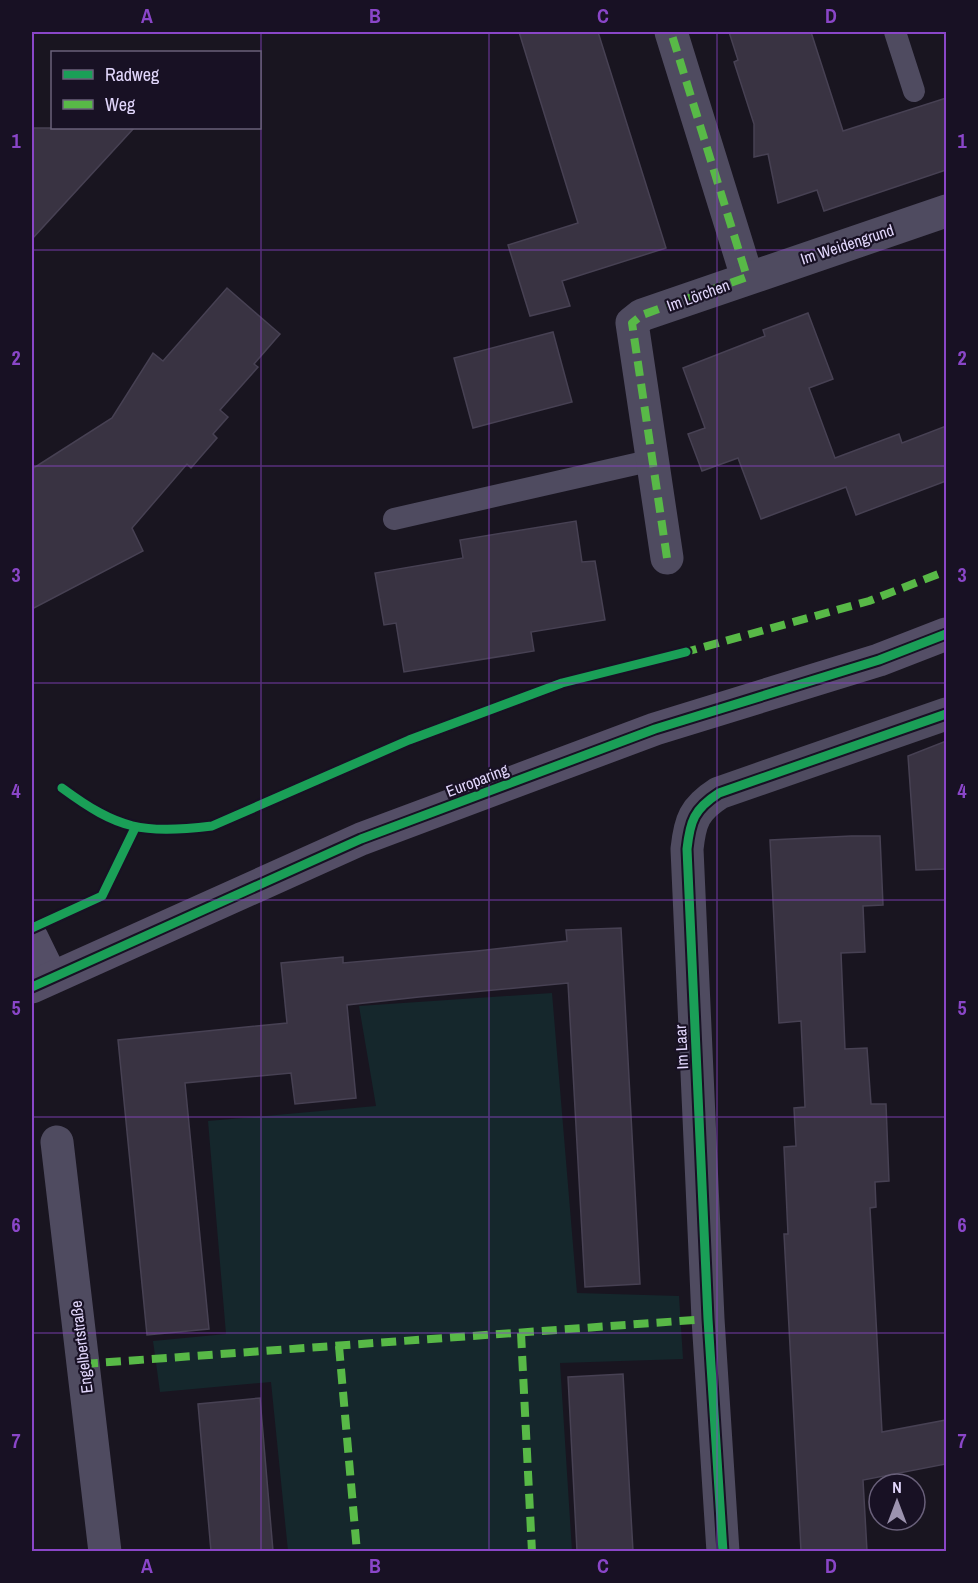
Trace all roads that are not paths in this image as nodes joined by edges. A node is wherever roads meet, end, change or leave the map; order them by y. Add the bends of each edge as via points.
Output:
1 (671, 32) edge
2 (895, 32) edge
3 (914, 91) dead end
4 (946, 211) edge
5 (747, 277) junction
6 (653, 460) junction
7 (394, 519) dead end
8 (667, 558) dead end
9 (946, 634) edge
10 (946, 714) edge
11 (32, 938) edge
12 (41, 982) edge
13 (57, 1142) dead end
14 (105, 1551) edge
15 (723, 1551) edge

1 - 5 street, Im Lörchen
2 - 3 lane
4 - 5 street, Im Weidengrund
5 - 6 street, Im Lörchen via 642,315 632,323
6 - 7 lane
6 - 8 street, Im Lörchen
9 - 12 main road, Europaring via 879,660 655,729 361,840
10 - 15 street, Im Laar via 719,793 705,802 690,823 687,849 707,1307
11 - 12 main road
13 - 14 street, Engelbertstraße

